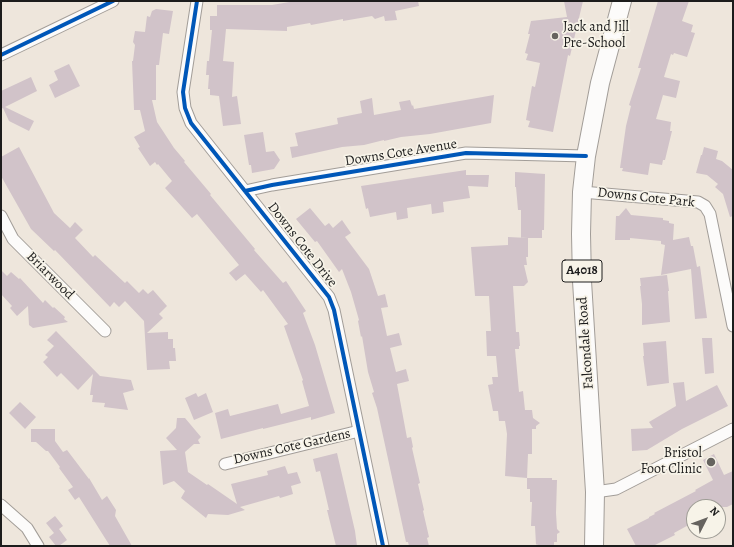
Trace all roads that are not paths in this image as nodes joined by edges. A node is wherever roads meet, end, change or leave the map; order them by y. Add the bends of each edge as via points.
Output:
1 (113, 1) edge
2 (197, 1) edge
3 (622, 1) edge
4 (1, 55) edge
5 (586, 156) junction
6 (245, 191) junction
7 (582, 192) junction
8 (1, 216) edge
9 (733, 326) edge
10 (105, 331) dead end
11 (733, 429) edge
12 (359, 431) junction
13 (225, 464) dead end
14 (595, 492) junction
15 (1, 504) edge
16 (38, 546) edge
17 (383, 546) edge
18 (594, 546) edge

1 - 4 street
2 - 6 street, Downs Cote Drive via 183,92 185,108 191,123
3 - 5 main road, Falcondale Road / A4018 via 600,83
5 - 6 street, Downs Cote Avenue via 466,153
5 - 7 main road, Falcondale Road / A4018
6 - 12 street, Downs Cote Drive via 329,297 334,310
7 - 9 street, Downs Cote Park via 698,202 706,206 710,214
7 - 14 main road, Falcondale Road / A4018 via 582,281
8 - 10 street, Briarwood via 13,239
11 - 14 street via 616,489
12 - 13 street, Downs Cote Gardens
12 - 17 street, Downs Cote Drive
14 - 18 main road, Falcondale Road / A4018
15 - 16 street via 27,528

